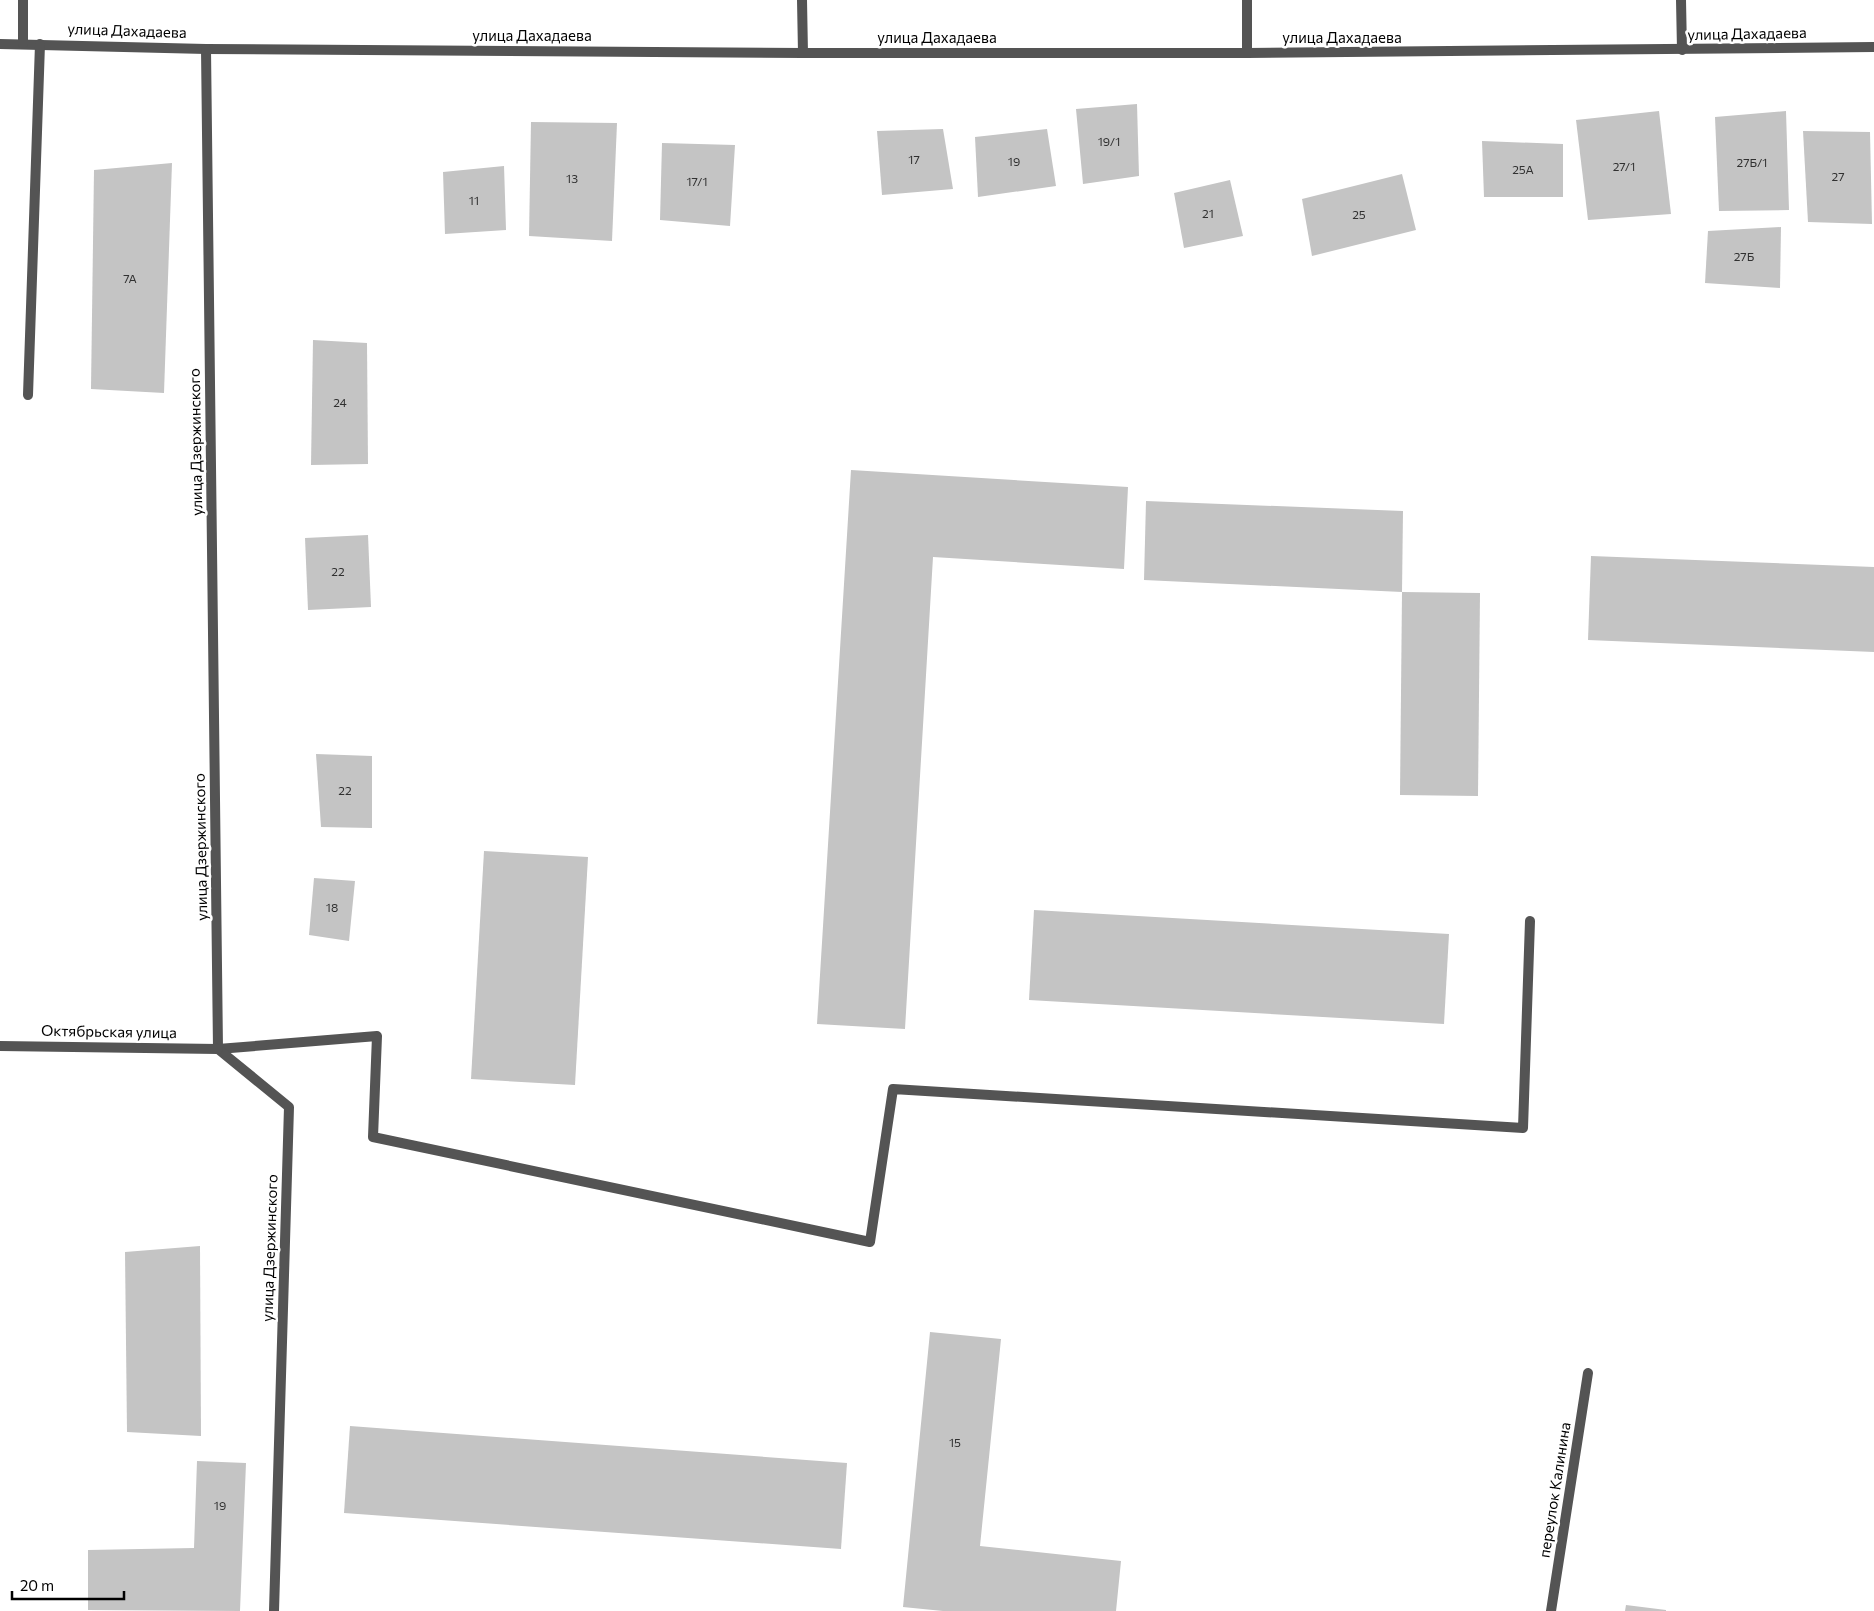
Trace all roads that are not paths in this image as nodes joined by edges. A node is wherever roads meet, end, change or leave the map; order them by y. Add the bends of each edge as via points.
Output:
1 (23, 0) edge
2 (802, 0) edge
3 (1247, 0) edge
4 (1681, 0) edge
5 (0, 44) edge
6 (23, 44) junction
7 (40, 44) junction
8 (1874, 47) edge
9 (206, 49) junction
10 (1682, 50) junction
11 (803, 53) junction
12 (1248, 53) junction
13 (28, 395) dead end
14 (1530, 920) dead end
15 (0, 1046) edge
16 (218, 1049) junction
17 (1588, 1373) dead end
18 (274, 1611) edge
19 (1551, 1611) edge

1 - 6 street
2 - 11 street
3 - 12 street
4 - 10 street
5 - 6 street, улица Дахадаева
6 - 7 street, улица Дахадаева
7 - 9 street, улица Дахадаева
7 - 13 street
8 - 10 street, улица Дахадаева
9 - 11 street, улица Дахадаева
9 - 16 street, улица Дзержинского
10 - 12 street, улица Дахадаева
11 - 12 street, улица Дахадаева
14 - 16 street, Октябрьская улица via 1522,1128 893,1089 870,1242 373,1137 377,1036
15 - 16 street, Октябрьская улица
16 - 18 street, улица Дзержинского via 289,1107
17 - 19 street, переулок Калинина

